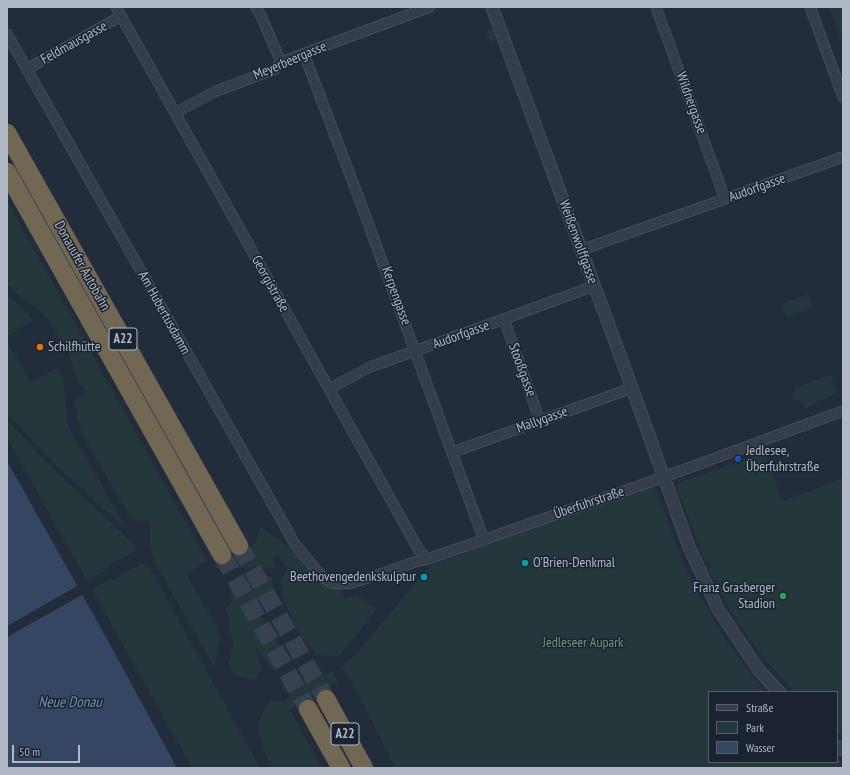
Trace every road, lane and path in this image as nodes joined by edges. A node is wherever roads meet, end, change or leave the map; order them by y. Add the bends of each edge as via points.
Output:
1 (116, 7) edge
2 (256, 7) edge
3 (430, 7) edge
4 (492, 7) edge
5 (656, 7) edge
6 (810, 7) edge
7 (121, 16) junction
8 (7, 34) edge
9 (304, 54) junction
10 (281, 62) junction
11 (27, 69) junction
12 (843, 97) edge
13 (175, 113) junction
14 (7, 133) edge
15 (843, 156) edge
16 (7, 172) edge
17 (725, 199) junction
18 (581, 250) junction
19 (594, 286) junction
20 (504, 320) junction
21 (416, 351) junction
22 (632, 388) junction
23 (329, 389) junction
24 (843, 411) edge
25 (540, 421) junction
26 (453, 452) junction
27 (664, 476) junction
28 (484, 540) junction
29 (239, 546) tunnel mouth
30 (222, 555) tunnel mouth
31 (428, 559) junction
32 (332, 583) joint
33 (778, 691) edge
34 (326, 699) tunnel mouth
35 (308, 709) tunnel mouth
36 (342, 768) edge
37 (364, 768) edge

1 - 7 street, Georgistraße
2 - 10 street
3 - 9 street, Meyerbeergasse
4 - 18 street, Weißenwolffgasse
5 - 17 street, Wildnergasse
6 - 12 street
7 - 11 street, Feldmausgasse
7 - 13 street, Georgistraße
8 - 11 street, Am Hubertusdamm
9 - 10 street, Meyerbeergasse
9 - 21 street, Kerpengasse
10 - 13 street, Meyerbeergasse via 275,69 214,92
11 - 32 street, Am Hubertusdamm via 294,542 318,572
13 - 23 street, Georgistraße
14 - 29 highway, Donauufer Autobahn / A22
15 - 17 street, Audorfgasse
16 - 30 highway, Donauufer Autobahn / A22
17 - 18 street, Audorfgasse
18 - 19 street, Weißenwolffgasse
19 - 20 street, Audorfgasse
19 - 22 street, Weißenwolffgasse
20 - 21 street, Audorfgasse
20 - 25 street, Stooßgasse
21 - 23 street, Audorfgasse via 370,367
21 - 26 street, Kerpengasse
22 - 25 street, Mallygasse
22 - 27 street, Weißenwolffgasse
23 - 31 street, Georgistraße via 420,552
24 - 27 street, Überfuhrstraße
25 - 26 street, Mallygasse
26 - 28 street, Kerpengasse
27 - 28 street, Überfuhrstraße
27 - 33 street, Weißenwolffgasse via 689,547 718,609 758,669
28 - 31 street, Überfuhrstraße
31 - 32 street, Überfuhrstraße via 351,583
34 - 37 highway, A22
35 - 36 highway, A22

